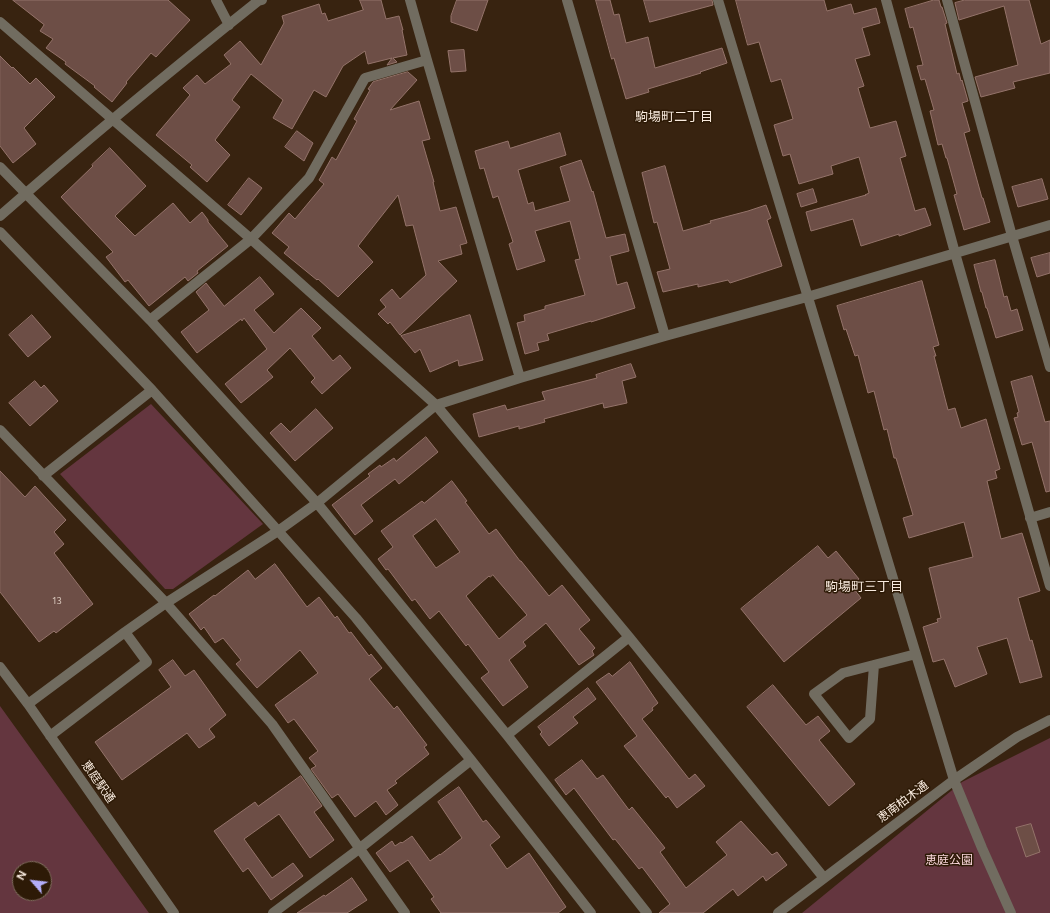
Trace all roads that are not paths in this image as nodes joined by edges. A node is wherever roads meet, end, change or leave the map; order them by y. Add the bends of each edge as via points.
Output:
1 (216, 0) edge
2 (262, 0) edge
3 (410, 0) edge
4 (567, 0) edge
5 (718, 0) edge
6 (887, 0) edge
7 (948, 0) edge
8 (0, 22) edge
9 (228, 25) junction
10 (427, 60) junction
11 (113, 120) junction
12 (0, 167) edge
13 (25, 193) junction
14 (0, 216) edge
15 (1050, 225) edge
16 (0, 232) edge
17 (1012, 236) junction
18 (251, 239) junction
19 (955, 253) junction
20 (807, 297) junction
21 (150, 320) junction
22 (665, 336) junction
23 (1050, 367) edge
24 (520, 378) junction
25 (152, 390) junction
26 (436, 405) junction
27 (0, 430) edge
28 (43, 476) junction
29 (317, 503) junction
30 (1050, 512) edge
31 (1030, 518) junction
32 (278, 531) junction
33 (1050, 586) edge
34 (166, 603) junction
35 (125, 632) junction
36 (629, 637) junction
37 (916, 654) junction
38 (874, 665) junction
39 (0, 666) edge
40 (28, 704) junction
41 (1050, 720) edge
42 (507, 735) junction
43 (50, 736) junction
44 (471, 760) junction
45 (954, 780) junction
46 (359, 849) junction
47 (824, 878) junction
48 (174, 913) edge
49 (273, 913) edge
50 (404, 913) edge
51 (591, 913) edge
52 (647, 913) edge
53 (778, 913) edge
54 (1011, 913) edge

1 - 9 street
2 - 9 street
3 - 10 street
4 - 22 street
5 - 20 street
6 - 19 street
7 - 17 street
8 - 11 street
9 - 11 street
10 - 18 street via 365,78 309,178
10 - 24 street
11 - 13 street
11 - 18 street
12 - 13 street
13 - 14 street
13 - 21 street
15 - 17 street
16 - 25 street
17 - 19 street
17 - 23 street
18 - 21 street
18 - 26 street
19 - 20 street
19 - 31 street
20 - 22 street
20 - 37 street
21 - 29 street
22 - 24 street
24 - 26 street
25 - 28 street
25 - 32 street
26 - 29 street
26 - 36 street
27 - 28 street
28 - 34 street
29 - 32 street
29 - 42 street
30 - 31 street
31 - 33 street
32 - 34 street
32 - 44 street via 356,618
34 - 35 street
34 - 46 street via 272,724
35 - 40 street
35 - 43 street via 147,662
36 - 42 street
36 - 47 street
37 - 38 street
37 - 45 street
38 - 38 street via 843,673 814,694 850,738 870,719
39 - 40 street, 恵庭駅通
40 - 43 street, 恵庭駅通
41 - 45 street, 恵南柏木通 via 1017,737
42 - 52 street
43 - 48 street, 恵庭駅通
44 - 46 street
44 - 51 street
45 - 47 street, 恵南柏木通
45 - 54 street
46 - 49 street
46 - 50 street
47 - 53 street, 恵南柏木通

